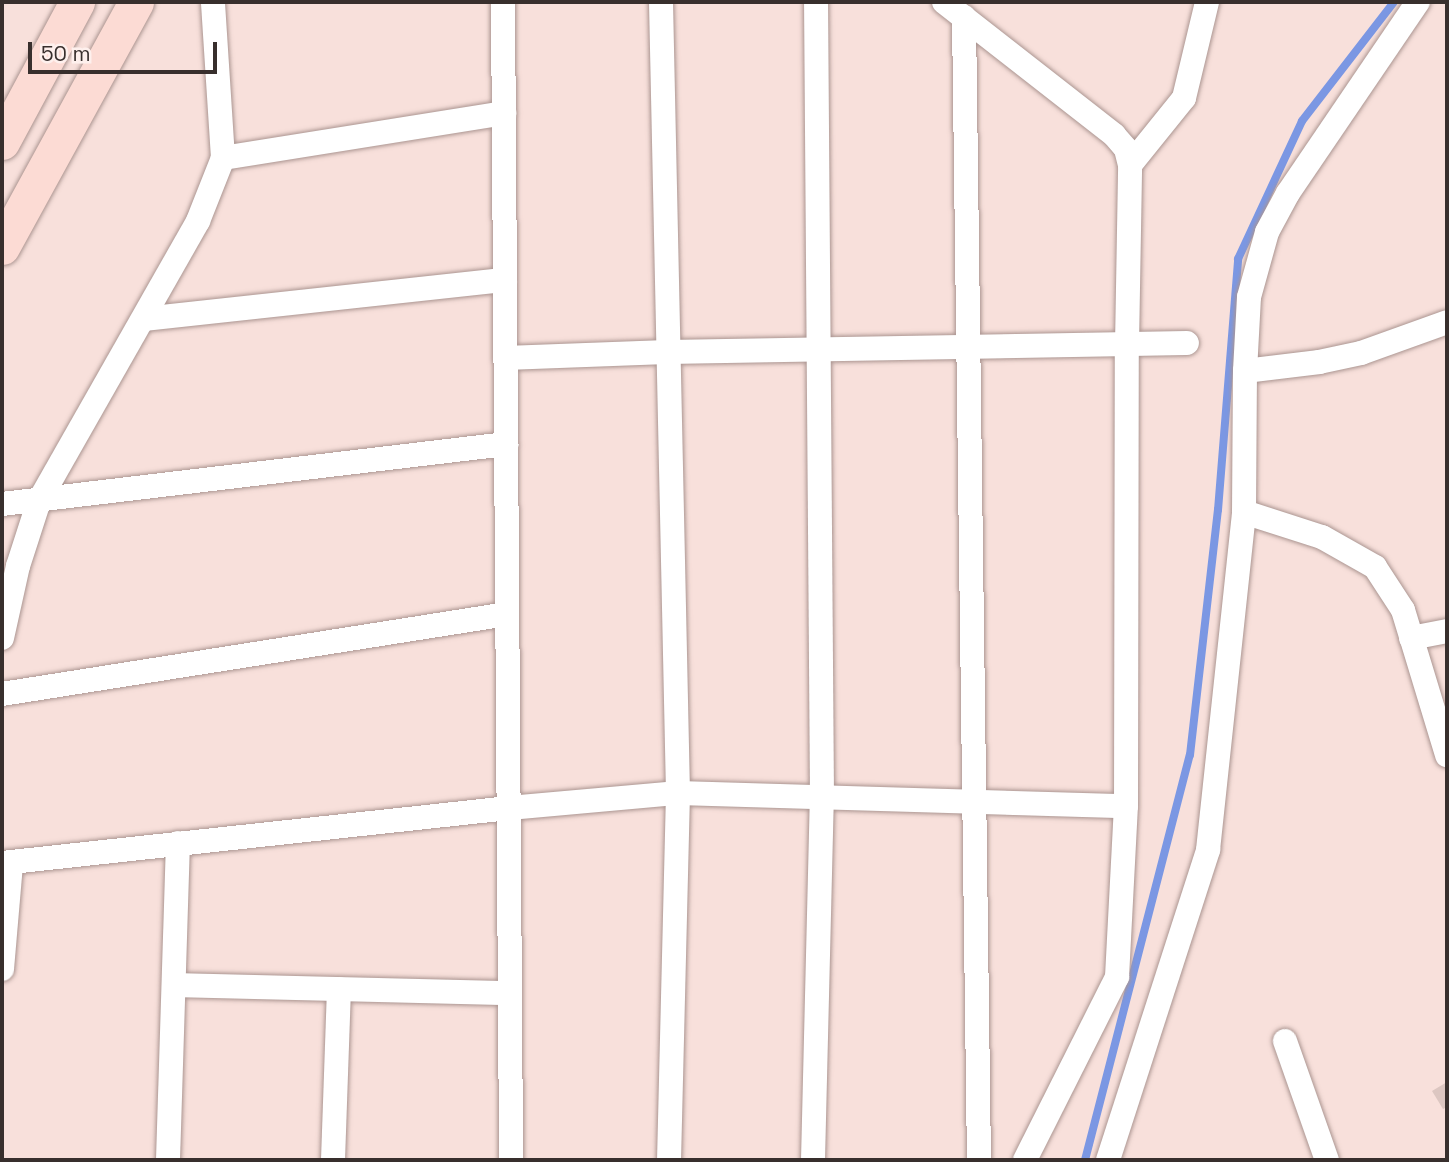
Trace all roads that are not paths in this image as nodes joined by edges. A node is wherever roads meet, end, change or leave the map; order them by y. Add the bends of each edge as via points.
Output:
1 (77, 2) edge
2 (136, 2) edge
3 (213, 2) edge
4 (503, 2) edge
5 (661, 2) edge
6 (816, 2) edge
7 (944, 2) edge
8 (1207, 2) edge
9 (1418, 2) edge
10 (964, 17) junction
11 (503, 113) junction
12 (2, 142) edge
13 (223, 158) junction
14 (1132, 162) junction
15 (2, 247) edge
16 (505, 280) junction
17 (144, 319) junction
18 (1447, 323) edge
19 (1187, 343) dead end
20 (1127, 345) junction
21 (967, 348) junction
22 (817, 351) junction
23 (667, 352) junction
24 (505, 358) junction
25 (1245, 371) junction
26 (506, 444) junction
27 (39, 501) junction
28 (2, 504) edge
29 (1244, 512) junction
30 (507, 614) junction
31 (1447, 631) edge
32 (2, 638) edge
33 (1411, 638) junction
34 (2, 694) edge
35 (1447, 755) edge
36 (678, 793) junction
37 (822, 796) junction
38 (973, 802) junction
39 (1126, 806) junction
40 (509, 808) junction
41 (178, 843) junction
42 (6, 863) edge
43 (2, 969) edge
44 (174, 985) junction
45 (339, 989) junction
46 (510, 993) junction
47 (1285, 1041) dead end
48 (168, 1160) edge
49 (333, 1160) edge
50 (511, 1160) edge
51 (669, 1160) edge
52 (813, 1160) edge
53 (979, 1160) edge
54 (1025, 1160) edge
55 (1108, 1160) edge
56 (1327, 1160) edge

1 - 12 main road
2 - 15 main road
3 - 13 street
4 - 11 street
5 - 23 street
6 - 22 street
7 - 10 street
8 - 14 street via 1184,98
9 - 25 street via 1288,193 1267,232 1250,297
10 - 14 street via 1114,135
10 - 21 street
11 - 13 street
11 - 16 street
13 - 17 street via 198,221
14 - 20 street
16 - 17 street
16 - 24 street
17 - 27 street
18 - 25 street via 1361,353
19 - 20 street
20 - 21 street
20 - 39 street
21 - 22 street
21 - 38 street
22 - 23 street
22 - 37 street
23 - 24 street
23 - 36 street
24 - 26 street
25 - 29 street
26 - 27 street
26 - 30 street
27 - 28 street
27 - 32 street
29 - 33 street via 1322,537 1375,567 1403,610
29 - 55 street via 1208,850
30 - 34 street
30 - 40 street
31 - 33 street
33 - 35 street
36 - 37 street
36 - 40 street
36 - 51 street
37 - 38 street
37 - 52 street
38 - 39 street
38 - 53 street
39 - 54 street via 1117,977
40 - 41 street
40 - 46 street
41 - 42 street
41 - 44 street
42 - 43 street
44 - 45 street
44 - 48 street
45 - 46 street
45 - 49 street
46 - 50 street
47 - 56 street

